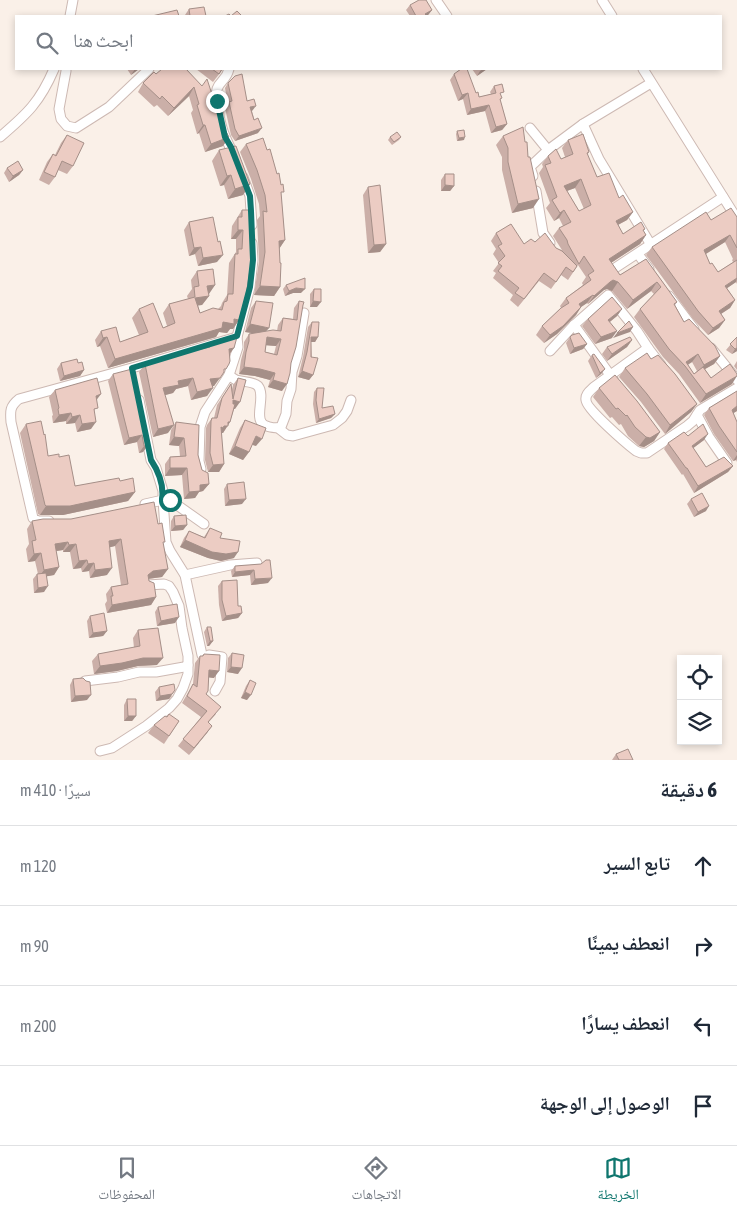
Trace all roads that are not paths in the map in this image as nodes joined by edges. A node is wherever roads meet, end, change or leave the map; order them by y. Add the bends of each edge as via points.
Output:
1 (73, 0) edge
2 (436, 0) edge
3 (602, 0) edge
4 (70, 15) edge
5 (446, 15) edge
6 (611, 15) edge
7 (54, 70) edge
8 (66, 70) edge
9 (148, 70) edge
10 (229, 70) edge
11 (644, 70) edge
12 (651, 83) junction
13 (583, 124) junction
14 (530, 128) dead end
15 (0, 137) edge
16 (548, 150) junction
17 (723, 197) junction
18 (737, 219) edge
19 (651, 245) junction
20 (556, 252) edge
21 (638, 254) junction
22 (612, 270) edge
23 (654, 277) edge
24 (666, 292) edge
25 (304, 313) edge
26 (574, 325) junction
27 (237, 336) junction
28 (648, 348) junction
29 (550, 352) dead end
30 (669, 373) edge
31 (229, 375) junction
32 (610, 376) junction
33 (737, 380) edge
34 (620, 388) edge
35 (737, 388) edge
36 (137, 394) edge
37 (351, 400) dead end
38 (696, 411) junction
39 (278, 428) junction
40 (727, 463) edge
41 (202, 474) edge
42 (162, 500) junction
43 (133, 506) edge
44 (55, 521) edge
45 (204, 524) dead end
46 (257, 563) edge
47 (186, 575) junction
48 (148, 586) edge
49 (202, 655) junction
50 (188, 661) junction
51 (85, 681) edge
52 (215, 691) dead end
53 (100, 751) dead end

1 - 4 street
2 - 5 street
3 - 6 street
7 - 15 street via 38,100
8 - 9 street via 59,109 67,126 76,128 109,107
10 - 27 street via 216,92 217,101 225,137 250,196 253,260 250,287
11 - 12 street
12 - 13 street
12 - 17 street
13 - 16 street
13 - 19 street via 599,159
14 - 16 street
16 - 20 street via 530,167 543,233
17 - 18 street
17 - 19 street
19 - 21 street
21 - 22 street
21 - 23 street
24 - 33 street
25 - 39 street via 286,414
26 - 28 street via 608,295
26 - 29 street
26 - 32 street
27 - 31 street via 238,347
27 - 44 street via 133,372 19,399 13,404 11,422 33,518
28 - 30 street
28 - 32 street
31 - 39 street via 259,388 260,420 266,426
31 - 41 street via 200,427
32 - 34 street
32 - 38 street via 588,392 586,402 636,451 647,453 660,438 693,421
35 - 38 street
36 - 42 street via 151,460 163,491
37 - 39 street via 342,418 333,425 294,436
38 - 40 street
42 - 43 street
42 - 45 street via 170,500
42 - 47 street via 166,542
46 - 47 street
47 - 49 street
48 - 50 street via 164,584 173,592 179,606
49 - 50 street
49 - 52 street via 222,657 220,682
50 - 51 street via 184,667
50 - 53 street via 183,688 169,708 112,748

